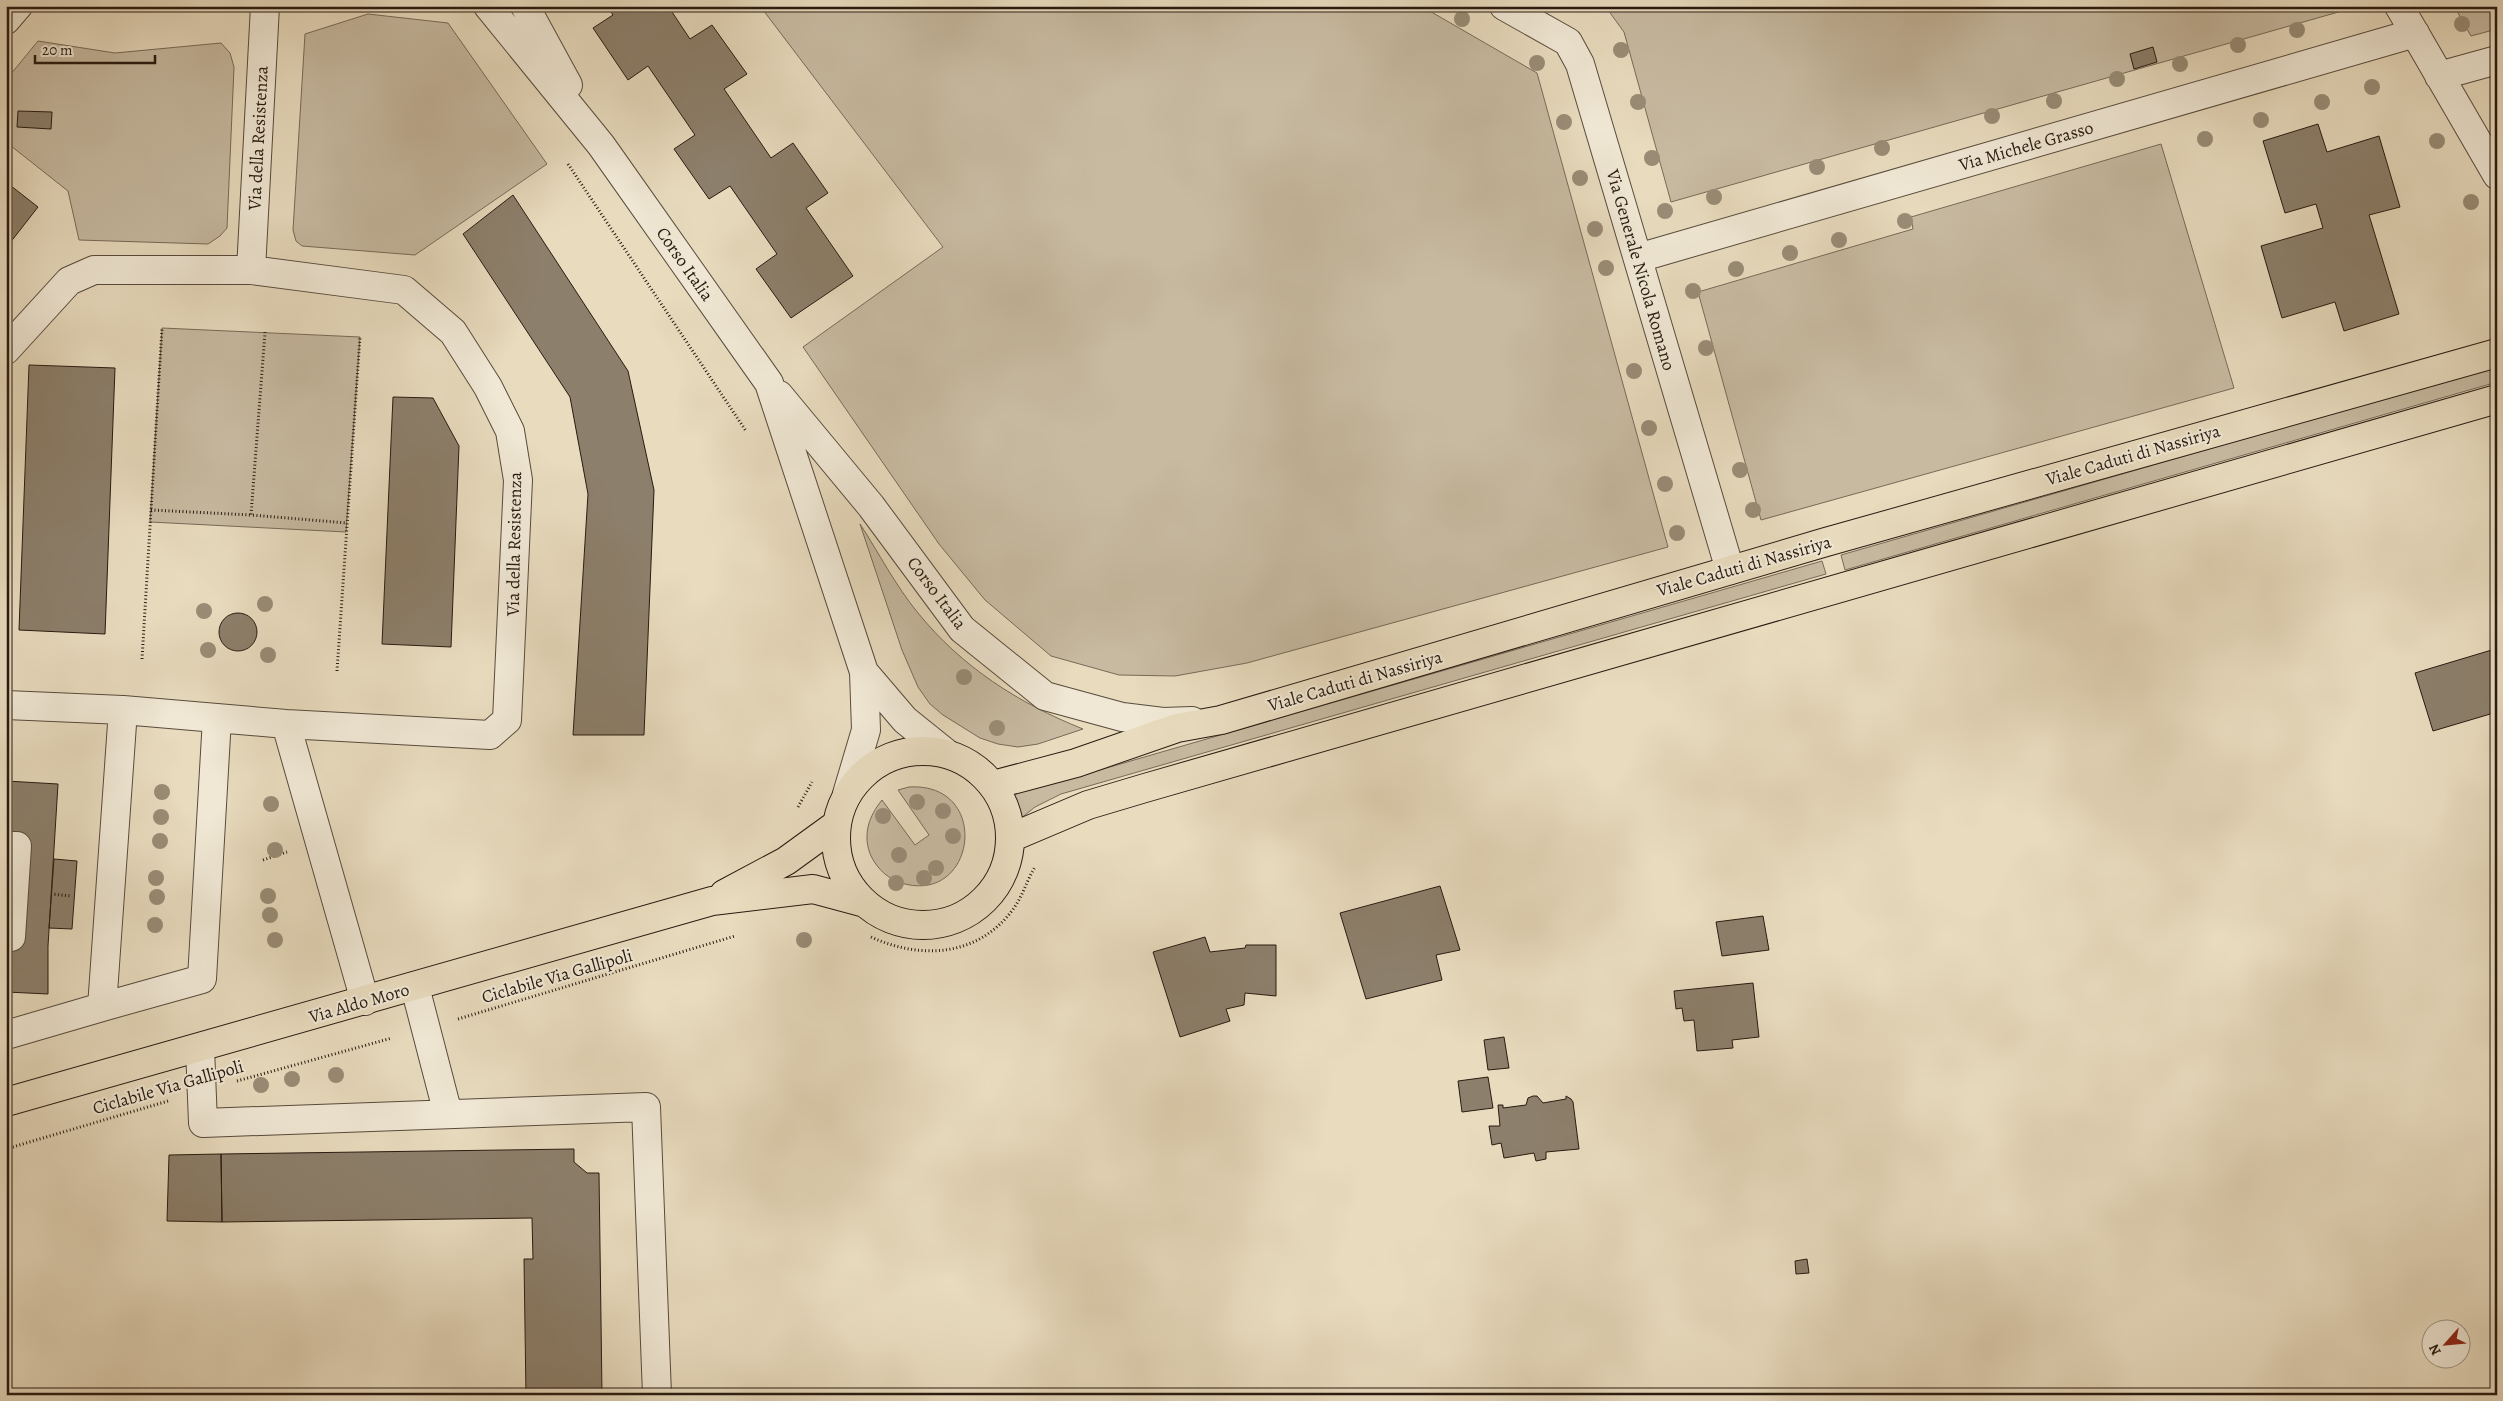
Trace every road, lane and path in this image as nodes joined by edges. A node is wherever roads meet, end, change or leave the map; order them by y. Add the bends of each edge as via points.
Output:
1 (18, 6) edge
2 (265, 6) edge
3 (488, 6) edge
4 (525, 6) edge
5 (1504, 6) edge
6 (2399, 6) edge
7 (6, 20) edge
8 (2415, 33) junction
9 (2497, 60) edge
10 (2440, 76) junction
11 (601, 145) junction
12 (563, 157) dead end
13 (2497, 175) edge
14 (1638, 258) junction
15 (251, 270) junction
16 (162, 328) dead end
17 (264, 332) dead end
18 (360, 336) dead end
19 (6, 350) edge
20 (2497, 353) edge
21 (769, 383) junction
22 (2497, 399) edge
23 (748, 435) dead end
24 (151, 510) junction
25 (251, 515) junction
26 (347, 523) junction
27 (1730, 570) junction
28 (142, 659) dead end
29 (337, 671) dead end
30 (864, 672) junction
31 (6, 704) edge
32 (123, 710) junction
33 (217, 718) junction
34 (1221, 720) junction
35 (286, 724) junction
36 (946, 753) junction
37 (812, 781) dead end
38 (993, 785) junction
39 (847, 794) junction
40 (793, 814) dead end
41 (837, 824) junction
42 (1010, 838) junction
43 (6, 846) edge
44 (291, 851) dead end
45 (263, 860) dead end
46 (1037, 863) dead end
47 (51, 894) dead end
48 (71, 896) dead end
49 (712, 901) junction
50 (864, 903) junction
51 (742, 933) dead end
52 (6, 936) edge
53 (868, 936) dead end
54 (415, 987) junction
55 (365, 1001) junction
56 (102, 1007) junction
57 (426, 1029) junction
58 (6, 1036) edge
59 (200, 1048) junction
60 (202, 1091) junction
61 (6, 1102) edge
62 (448, 1114) junction
63 (6, 1148) edge
64 (657, 1395) edge

1 - 7 street
2 - 15 street, Via della Resistenza
3 - 11 street, Corso Italia
4 - 11 street, Corso Italia
5 - 14 street, Via Generale Nicola Romano via 1568,42 1576,52
6 - 8 street
8 - 10 street
8 - 14 street, Via Michele Grasso
9 - 10 street
10 - 13 street
11 - 21 street, Corso Italia
12 - 23 path
14 - 27 street, Via Generale Nicola Romano
15 - 19 street, Via della Resistenza via 94,270 69,282
15 - 35 street, Via della Resistenza via 404,290 453,332 488,387 510,431 518,480 507,720 490,734
16 - 24 path
17 - 25 path
18 - 26 path
20 - 27 main road, Viale Caduti di Nassiriya
21 - 30 street, Corso Italia
21 - 34 street, Corso Italia via 871,506 962,629 1045,696 1122,717 1164,722
22 - 42 main road via 1145,788 1088,805
24 - 25 path
24 - 28 path
25 - 26 path
26 - 29 path
27 - 34 main road, Viale Caduti di Nassiriya
30 - 36 street, Corso Italia via 905,720
30 - 39 street, Corso Italia via 866,730
31 - 32 street
32 - 33 street
32 - 56 street
33 - 35 street
33 - 56 street via 202,979
34 - 38 main road, Viale Caduti di Nassiriya via 1177,728 1076,763
35 - 55 street
36 - 38 main road via 972,765
36 - 39 main road via 918,750 890,756 866,772
37 - 40 path
38 - 42 main road via 1006,810
39 - 41 main road
41 - 49 main road, Via Aldo Moro via 786,861
41 - 50 main road via 837,853 847,880
42 - 50 main road via 1002,875 993,891 972,911 946,922 917,925 889,919
43 - 52 street via 16,846 11,937
44 - 45 path
46 - 53 path via 1014,908 998,926 979,939 958,948 934,952 904,950
47 - 48 path
49 - 50 main road, Via Aldo Moro via 812,890
49 - 54 main road, Via Aldo Moro
51 - 57 path, Ciclabile Via Gallipoli
54 - 55 main road, Via Aldo Moro
54 - 57 street
55 - 59 main road, Via Aldo Moro
56 - 58 street
57 - 60 path, Ciclabile Via Gallipoli
57 - 62 street
59 - 60 street
59 - 61 main road, Via Aldo Moro
60 - 62 street via 204,1123
60 - 63 path, Ciclabile Via Gallipoli
62 - 64 street via 646,1107

